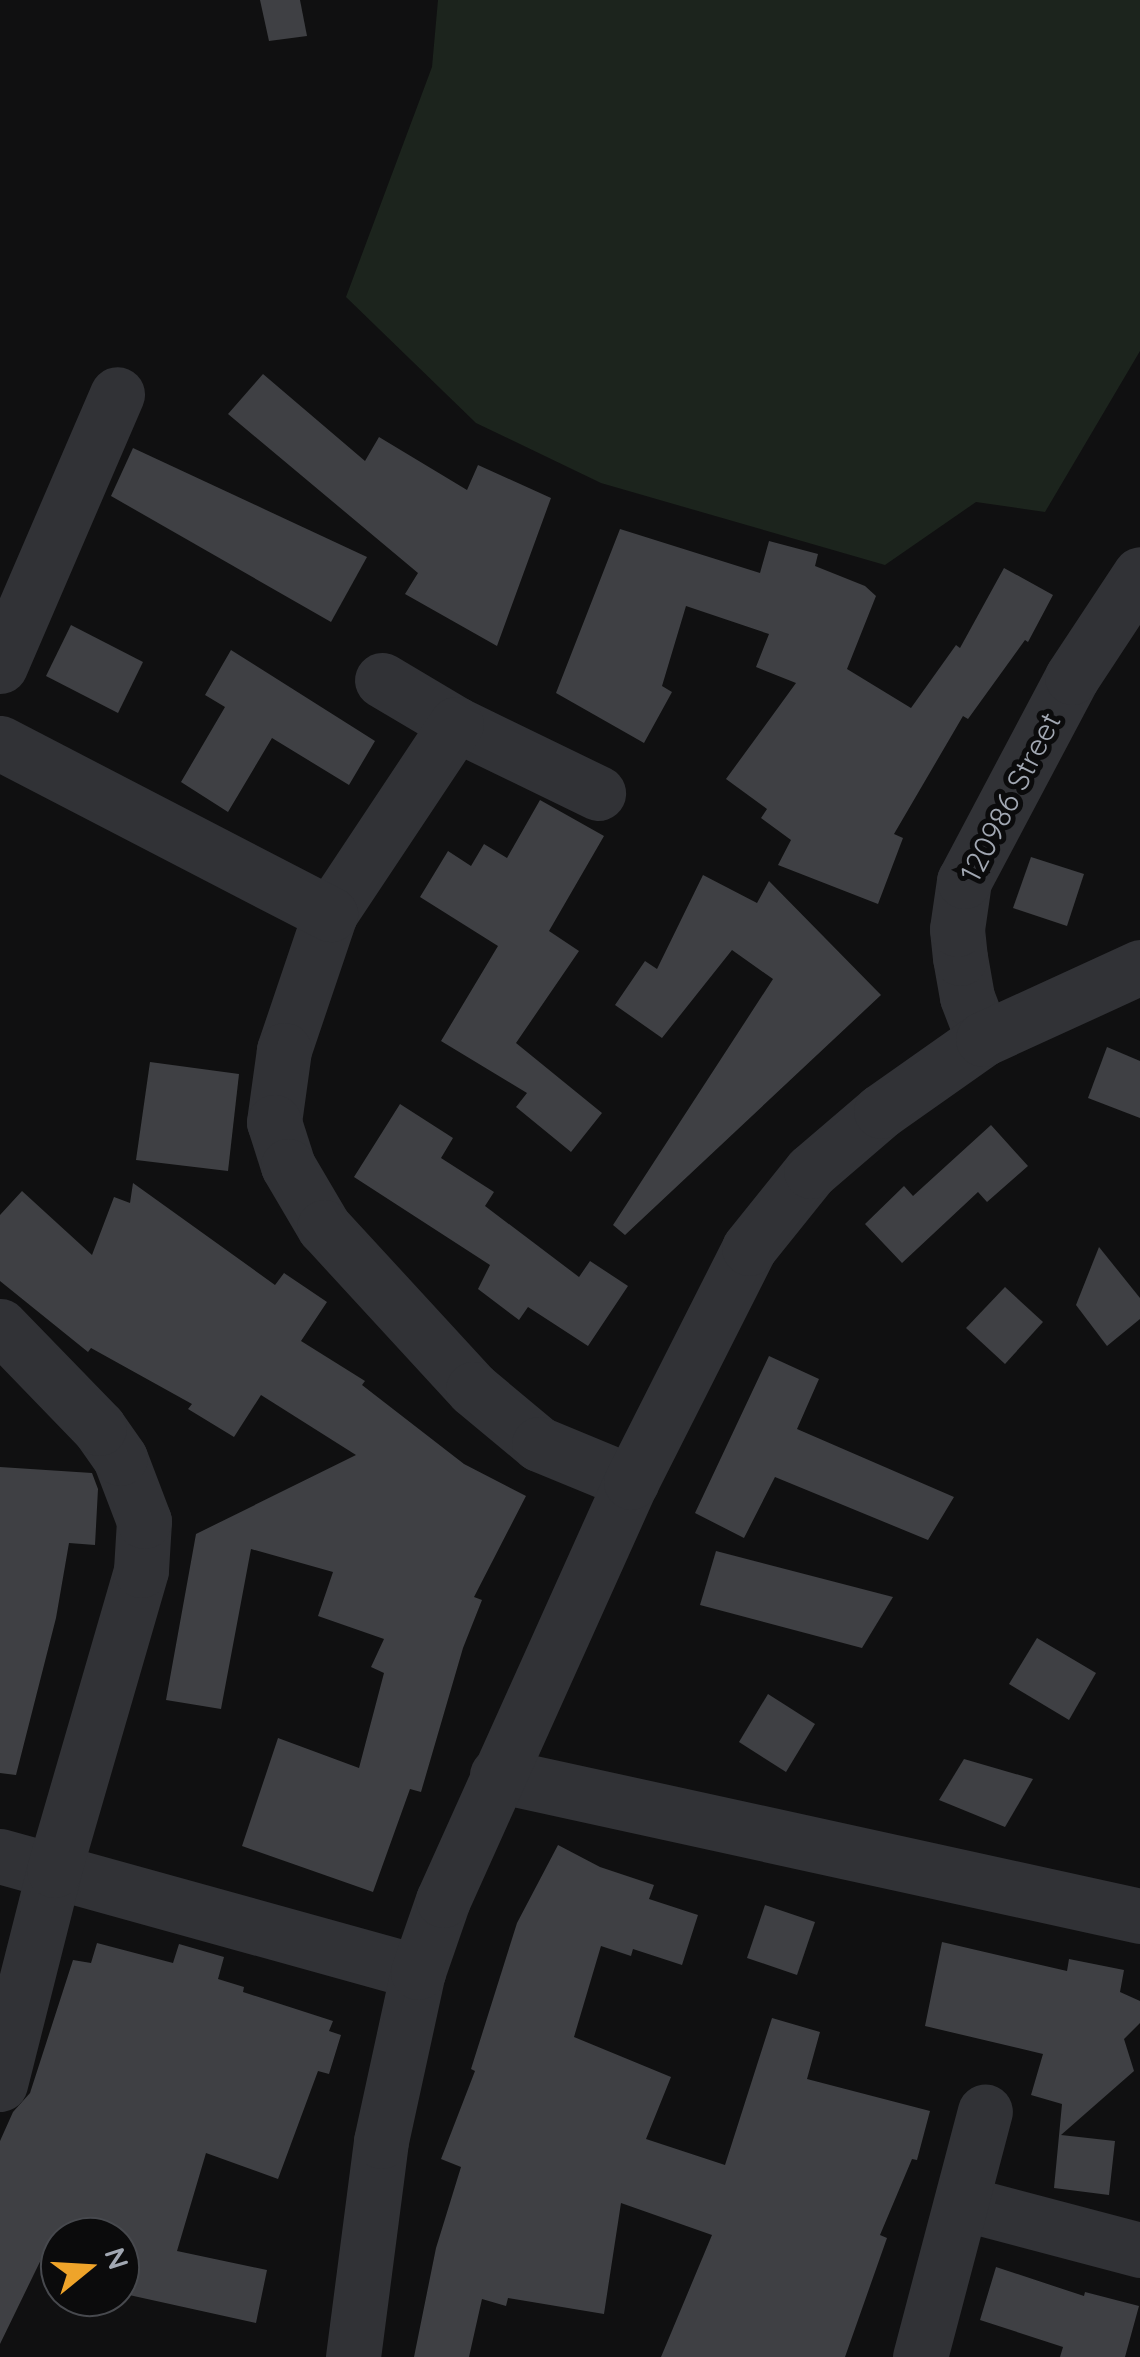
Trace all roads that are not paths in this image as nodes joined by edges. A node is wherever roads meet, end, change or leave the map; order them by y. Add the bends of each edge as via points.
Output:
1 (117, 394) dead end
2 (1140, 574) edge
3 (0, 666) edge
4 (382, 680) dead end
5 (456, 724) junction
6 (0, 744) edge
7 (598, 793) dead end
8 (330, 914) junction
9 (1140, 967) edge
10 (983, 1040) junction
11 (0, 1326) edge
12 (631, 1482) junction
13 (497, 1776) junction
14 (0, 1856) edge
15 (54, 1870) junction
16 (1140, 1916) edge
17 (418, 1972) junction
18 (0, 2084) edge
19 (984, 2111) dead end
20 (962, 2204) junction
21 (1140, 2250) edge
22 (353, 2357) edge
23 (920, 2357) edge

1 - 3 street
2 - 10 street, 120986 Street via 1072,677 964,881 960,958
4 - 5 street
5 - 7 street
5 - 8 street
6 - 8 street
8 - 12 street via 299,996 275,1092 274,1122 288,1166 324,1227 473,1388 539,1444
9 - 10 street
10 - 12 street via 882,1110 811,1172 749,1248
11 - 15 street via 100,1428 120,1458 144,1521 141,1570
12 - 13 street
13 - 16 street
13 - 17 street
14 - 15 street
15 - 17 street
15 - 18 street
17 - 22 street via 381,2141
19 - 20 street
20 - 21 street
20 - 23 street

